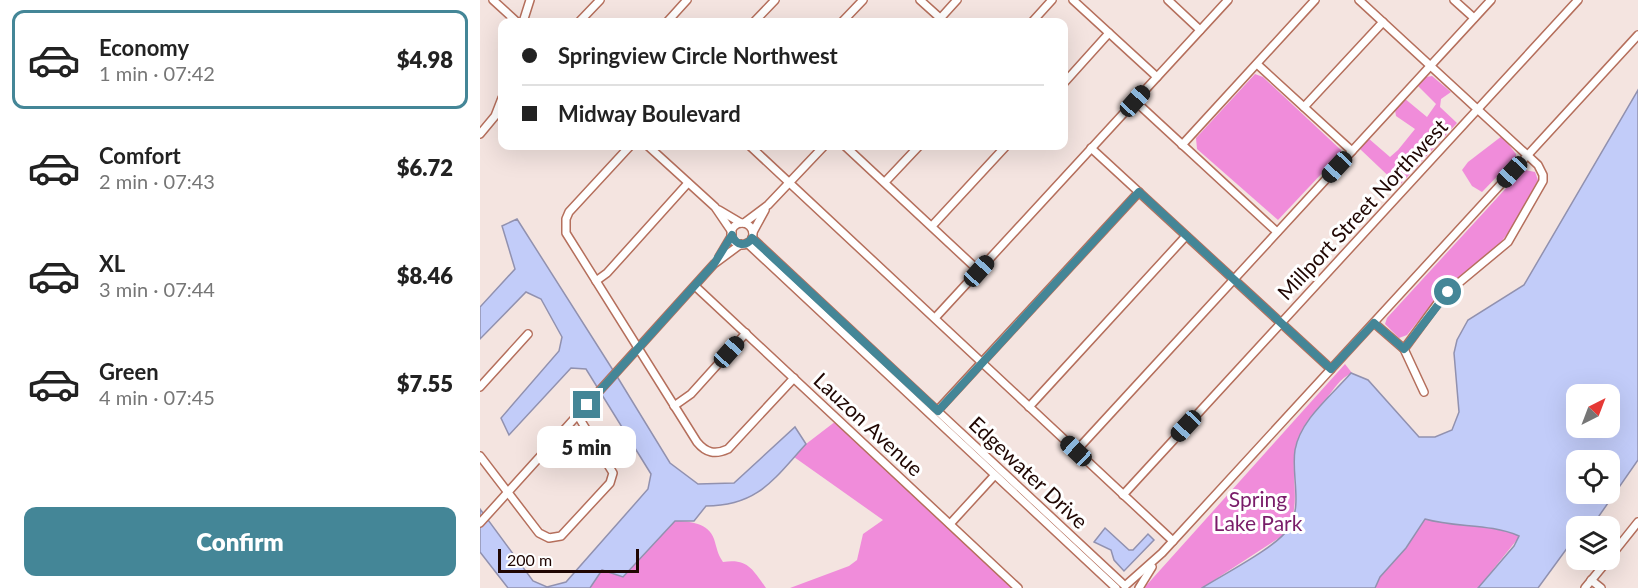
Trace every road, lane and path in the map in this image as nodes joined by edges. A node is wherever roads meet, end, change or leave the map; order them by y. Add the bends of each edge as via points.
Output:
1 (530, 0) edge
2 (600, 0) edge
3 (687, 0) edge
4 (775, 0) edge
5 (862, 0) edge
6 (920, 0) edge
7 (957, 0) edge
8 (1052, 0) edge
9 (1073, 0) edge
10 (1168, 0) edge
11 (1228, 0) edge
12 (1315, 0) edge
13 (1359, 0) edge
14 (1454, 0) edge
15 (1491, 0) edge
16 (1578, 0) edge
17 (495, 2) edge
18 (513, 18) edge
19 (525, 18) edge
20 (583, 18) edge
21 (671, 18) edge
22 (758, 18) edge
23 (846, 18) edge
24 (937, 18) edge
25 (941, 18) edge
26 (1036, 18) edge
27 (1474, 18) junction
28 (1383, 22) junction
29 (1200, 30) junction
30 (1109, 33) junction
31 (1638, 35) edge
32 (1257, 64) junction
33 (1430, 66) junction
34 (1157, 77) junction
35 (1068, 79) edge
36 (1135, 101) junction
37 (1304, 107) junction
38 (498, 108) edge
39 (1478, 109) junction
40 (480, 134) edge
41 (1182, 144) junction
42 (1091, 148) junction
43 (626, 150) edge
44 (652, 150) edge
45 (754, 150) edge
46 (820, 150) edge
47 (849, 150) edge
48 (915, 150) edge
49 (1002, 150) edge
50 (1352, 151) junction
51 (1528, 155) junction
52 (790, 182) junction
53 (885, 182) junction
54 (688, 183) junction
55 (1139, 192) junction
56 (768, 205) junction
57 (715, 207) junction
58 (742, 223) junction
59 (932, 226) junction
60 (1277, 232) junction
61 (732, 234) junction
62 (1186, 236) junction
63 (748, 239) junction
64 (714, 264) junction
65 (979, 271) junction
66 (1234, 279) junction
67 (596, 281) junction
68 (695, 286) junction
69 (935, 318) junction
70 (1281, 323) junction
71 (1374, 323) junction
72 (746, 333) junction
73 (528, 334) dead end
74 (638, 349) junction
75 (1404, 349) junction
76 (982, 363) junction
77 (1331, 369) junction
78 (794, 378) junction
79 (480, 387) edge
80 (1424, 392) dead end
81 (674, 406) junction
82 (1029, 407) junction
83 (938, 411) junction
84 (578, 416) junction
85 (1076, 451) junction
86 (480, 456) edge
87 (994, 476) junction
88 (508, 492) junction
89 (1123, 495) junction
90 (480, 522) edge
91 (1638, 522) edge
92 (950, 524) junction
93 (1635, 532) edge
94 (1173, 541) junction
95 (1620, 547) edge
96 (1162, 553) junction
97 (1599, 570) edge
98 (1591, 580) junction
99 (1124, 587) edge
100 (1018, 588) edge
101 (1139, 588) edge
102 (1585, 588) edge
103 (1601, 588) edge

1 - 19 street
2 - 20 street
3 - 21 street
4 - 22 street
5 - 23 street
6 - 24 street
7 - 25 street
8 - 26 street
9 - 30 street
10 - 29 street
11 - 29 street
12 - 32 street
13 - 28 street
14 - 27 street
15 - 27 street
16 - 39 street, Millport Street Northwest
17 - 18 street
27 - 33 street
28 - 33 street
28 - 37 street
29 - 34 street
30 - 34 street
30 - 35 street
31 - 51 street
32 - 37 street
32 - 41 street
33 - 39 street
33 - 50 street
34 - 36 street
36 - 41 street
36 - 42 street
37 - 50 street
38 - 40 street
39 - 51 street
39 - 70 street, Millport Street Northwest
41 - 60 street
42 - 55 street
42 - 65 street
43 - 67 street via 566,219 566,233
44 - 54 street
45 - 52 street
46 - 52 street
47 - 53 street
48 - 53 street
49 - 59 street
50 - 60 street
51 - 71 street
51 - 75 street via 1542,169 1543,181 1511,237 1443,296
52 - 56 street
52 - 69 street
53 - 59 street
54 - 57 street
54 - 67 street
55 - 62 street
55 - 76 street
56 - 58 street
56 - 63 street
57 - 58 street
57 - 61 street
58 - 61 street via 736,225
58 - 63 street via 751,227
59 - 65 street
60 - 66 street
61 - 63 street via 736,242
61 - 64 street
62 - 66 street
62 - 82 street
63 - 64 street
63 - 83 street, Edgewater Drive
63 - 87 street, Edgewater Drive
64 - 68 street
65 - 69 street
66 - 70 street
66 - 85 street
67 - 74 street
68 - 72 street, Lauzon Avenue
68 - 74 street
69 - 76 street
70 - 77 street
70 - 89 street, Millport Street Northwest
71 - 75 street
71 - 77 street
72 - 78 street, Lauzon Avenue
72 - 81 street via 691,394
73 - 79 street
74 - 81 street
74 - 84 street
75 - 80 street
76 - 82 street
76 - 83 street
77 - 94 street
78 - 81 street via 721,452 702,447
78 - 92 street, Lauzon Avenue
82 - 85 street
83 - 99 street, Edgewater Drive
84 - 88 street
84 - 88 street via 613,472 610,483 566,533 549,538 539,533
85 - 89 street
86 - 88 street
87 - 92 street
87 - 99 street, Edgewater Drive
88 - 90 street
89 - 94 street
91 - 93 street
92 - 100 street, Lauzon Avenue
93 - 95 street
94 - 96 street
96 - 99 street
96 - 101 street
97 - 98 street
98 - 102 street
98 - 103 street

